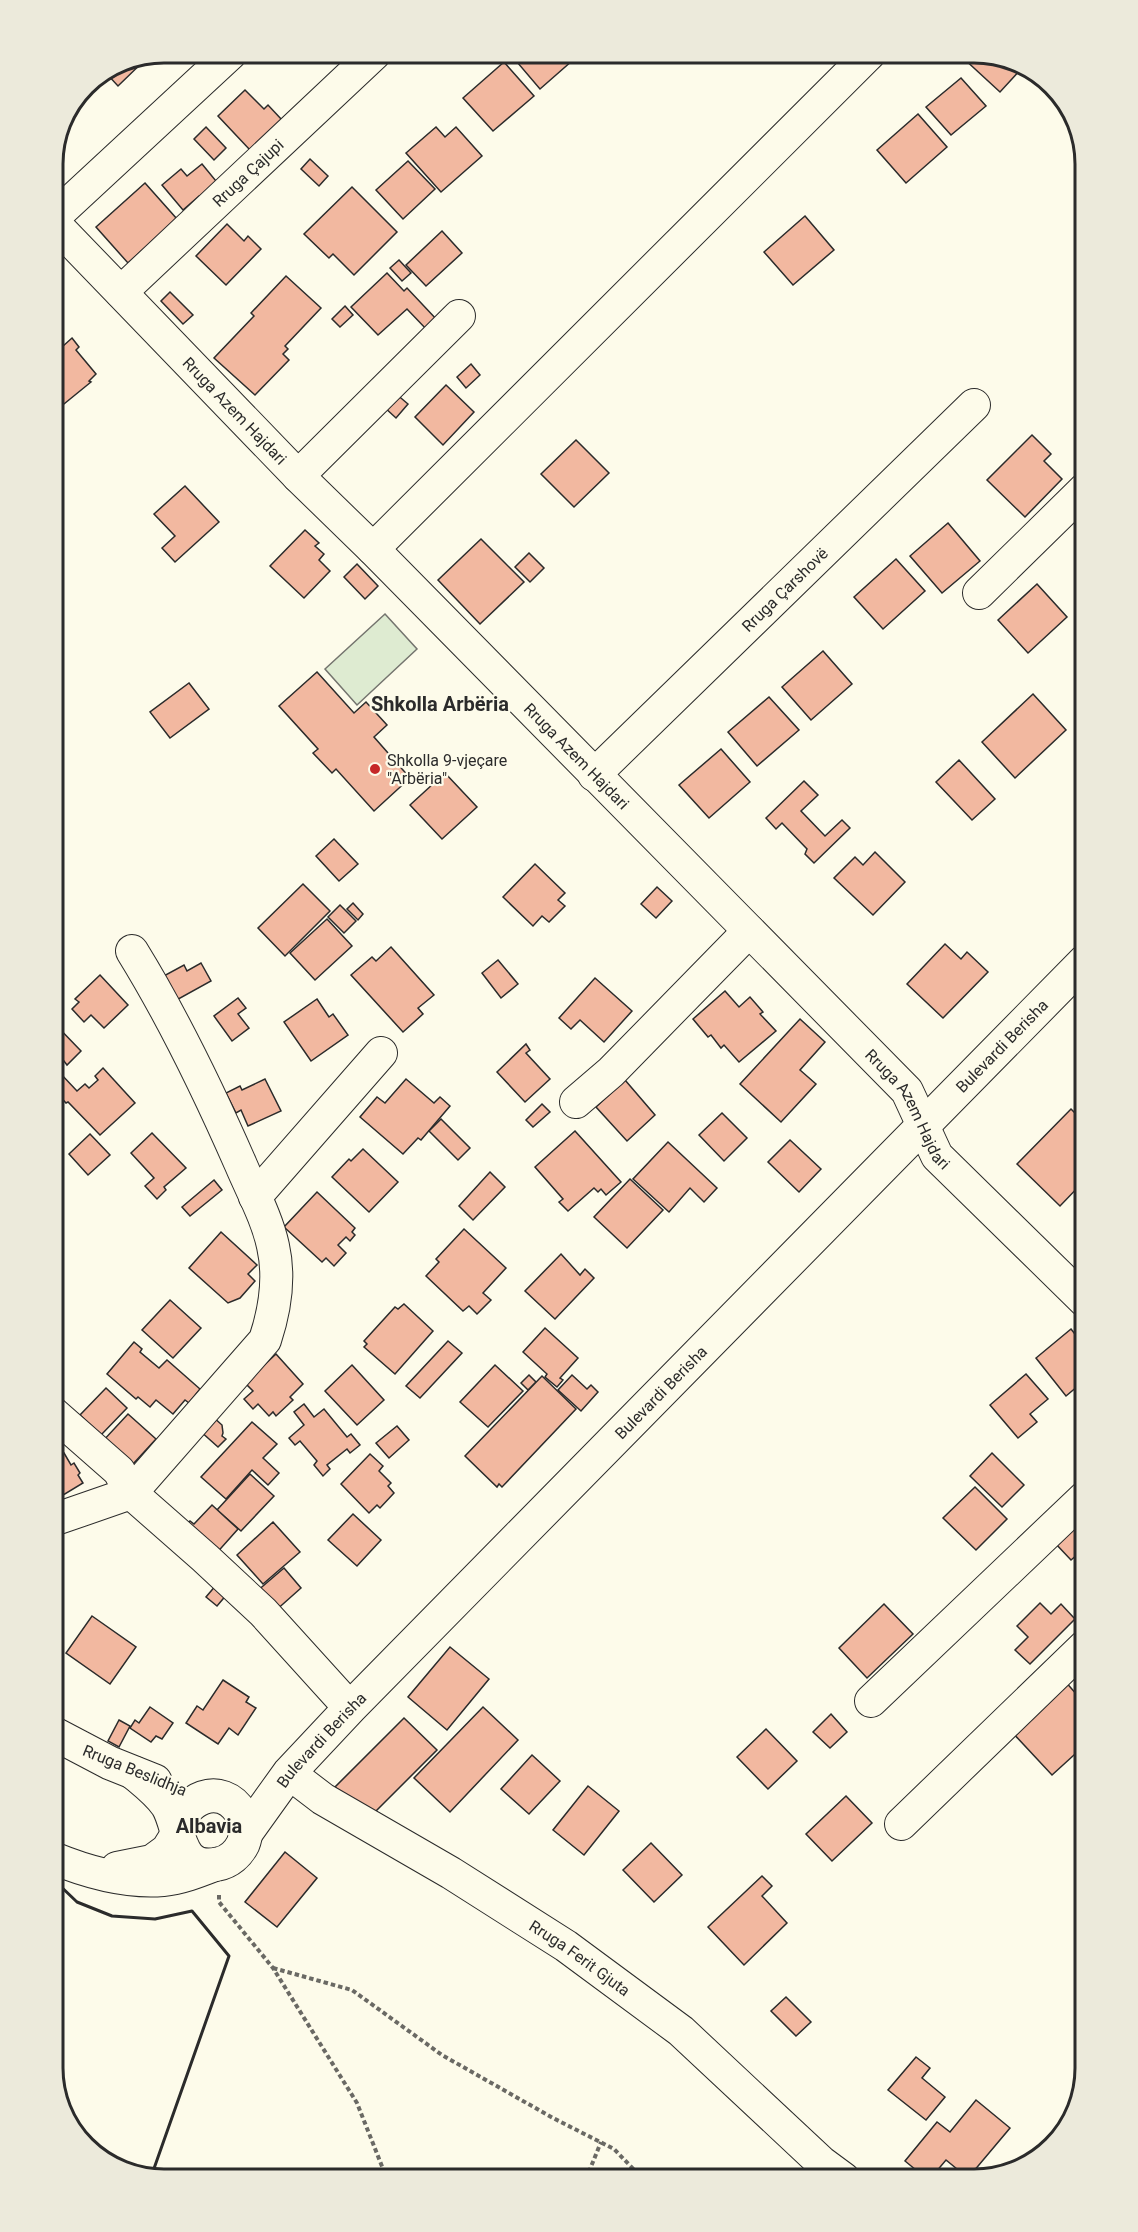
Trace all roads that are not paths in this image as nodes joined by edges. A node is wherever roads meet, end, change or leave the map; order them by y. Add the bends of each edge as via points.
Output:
1 (219, 63) edge
2 (363, 63) edge
3 (860, 63) edge
4 (63, 211) edge
5 (63, 231) edge
6 (121, 292) junction
7 (459, 316) dead end
8 (974, 405) dead end
9 (298, 476) junction
10 (1075, 500) edge
11 (373, 549) junction
12 (979, 593) dead end
13 (594, 775) junction
14 (748, 931) junction
15 (132, 951) dead end
16 (1075, 972) edge
17 (381, 1053) dead end
18 (576, 1102) dead end
19 (924, 1126) junction
20 (255, 1197) junction
21 (1075, 1290) edge
22 (63, 1422) edge
23 (131, 1493) junction
24 (1075, 1507) edge
25 (63, 1516) edge
26 (1075, 1657) edge
27 (871, 1701) dead end
28 (350, 1708) junction
29 (63, 1739) edge
30 (134, 1773) junction
31 (289, 1773) junction
32 (211, 1796) junction
33 (901, 1824) dead end
34 (177, 1833) junction
35 (246, 1833) junction
36 (63, 1862) edge
37 (217, 1864) junction
38 (83, 1870) junction
39 (830, 2169) edge

1 - 4 street
2 - 6 street, Rruga Çajupi
3 - 11 street
5 - 6 street, Rruga Azem Hajdari
6 - 9 street, Rruga Azem Hajdari
7 - 9 street
8 - 13 street, Rruga Çarshovë
9 - 11 street, Rruga Azem Hajdari
10 - 12 street
11 - 13 street, Rruga Azem Hajdari
13 - 14 street, Rruga Azem Hajdari
14 - 18 street via 611,1072
14 - 19 street, Rruga Azem Hajdari via 908,1091
15 - 20 street via 225,1128
16 - 19 main road, Bulevardi Berisha
17 - 20 street
19 - 21 street, Rruga Azem Hajdari via 937,1156
19 - 28 main road, Bulevardi Berisha
20 - 23 street via 273,1246 275,1274 274,1313 265,1340
22 - 23 street via 118,1471
23 - 25 street
23 - 28 street via 263,1612
24 - 27 street
26 - 33 street
28 - 31 main road, Bulevardi Berisha
29 - 30 main road, Rruga Beslidhja
30 - 32 main road, Rruga Beslidhja via 184,1792
30 - 34 main road via 168,1807
31 - 32 main road, Rruga Beslidhja via 242,1793
31 - 35 main road, Bulevardi Berisha
31 - 39 street, Rruga Ferit Gjuta via 322,1799 451,1873 566,1946 681,2031
32 - 34 main road via 200,1798 182,1812
32 - 35 main road via 232,1803 240,1811
34 - 37 main road via 186,1854 196,1861
34 - 38 street via 167,1850 152,1861 122,1868
35 - 37 main road via 237,1854
36 - 38 street
37 - 38 street via 190,1875 162,1880

